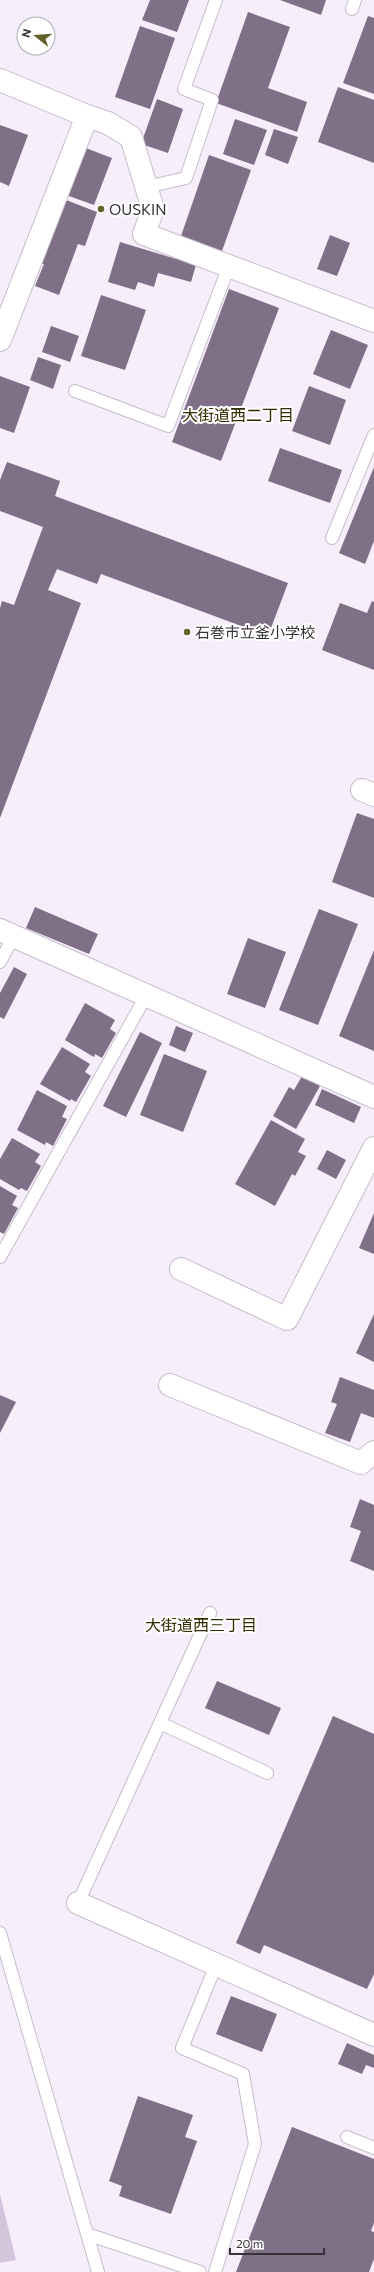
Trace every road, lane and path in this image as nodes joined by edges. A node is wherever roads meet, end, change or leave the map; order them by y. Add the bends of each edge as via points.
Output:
1 (216, 0) edge
2 (0, 80) edge
3 (87, 116) junction
4 (146, 187) junction
5 (229, 266) junction
6 (374, 321) edge
7 (0, 340) edge
8 (76, 391) dead end
9 (374, 434) edge
10 (332, 538) dead end
11 (7, 933) edge
12 (0, 962) edge
13 (146, 996) junction
14 (374, 1097) edge
15 (374, 1148) edge
16 (0, 1257) edge
17 (181, 1269) dead end
18 (170, 1385) dead end
19 (374, 1452) edge
20 (210, 1613) dead end
21 (160, 1723) junction
22 (267, 1773) dead end
23 (78, 1903) joint
24 (0, 1933) edge
25 (216, 1965) junction
26 (374, 2036) edge
27 (347, 2138) dead end
28 (374, 2148) edge
29 (87, 2234) junction
30 (98, 2272) edge
31 (200, 2272) edge
32 (215, 2272) edge

1 - 4 lane via 184,89 212,100 186,178
2 - 3 street
3 - 4 street via 108,123 131,137
3 - 7 street
4 - 5 street via 153,209 144,234
5 - 6 street
5 - 8 lane via 168,426
9 - 10 lane
11 - 12 lane
11 - 13 street
13 - 14 street
13 - 16 lane
15 - 17 street via 287,1319
18 - 19 street via 361,1463
20 - 21 lane
21 - 22 lane
21 - 23 lane
23 - 25 street
24 - 29 lane
25 - 26 street
25 - 32 lane via 182,2048 243,2074 254,2144
27 - 28 lane
29 - 30 lane
29 - 31 lane

